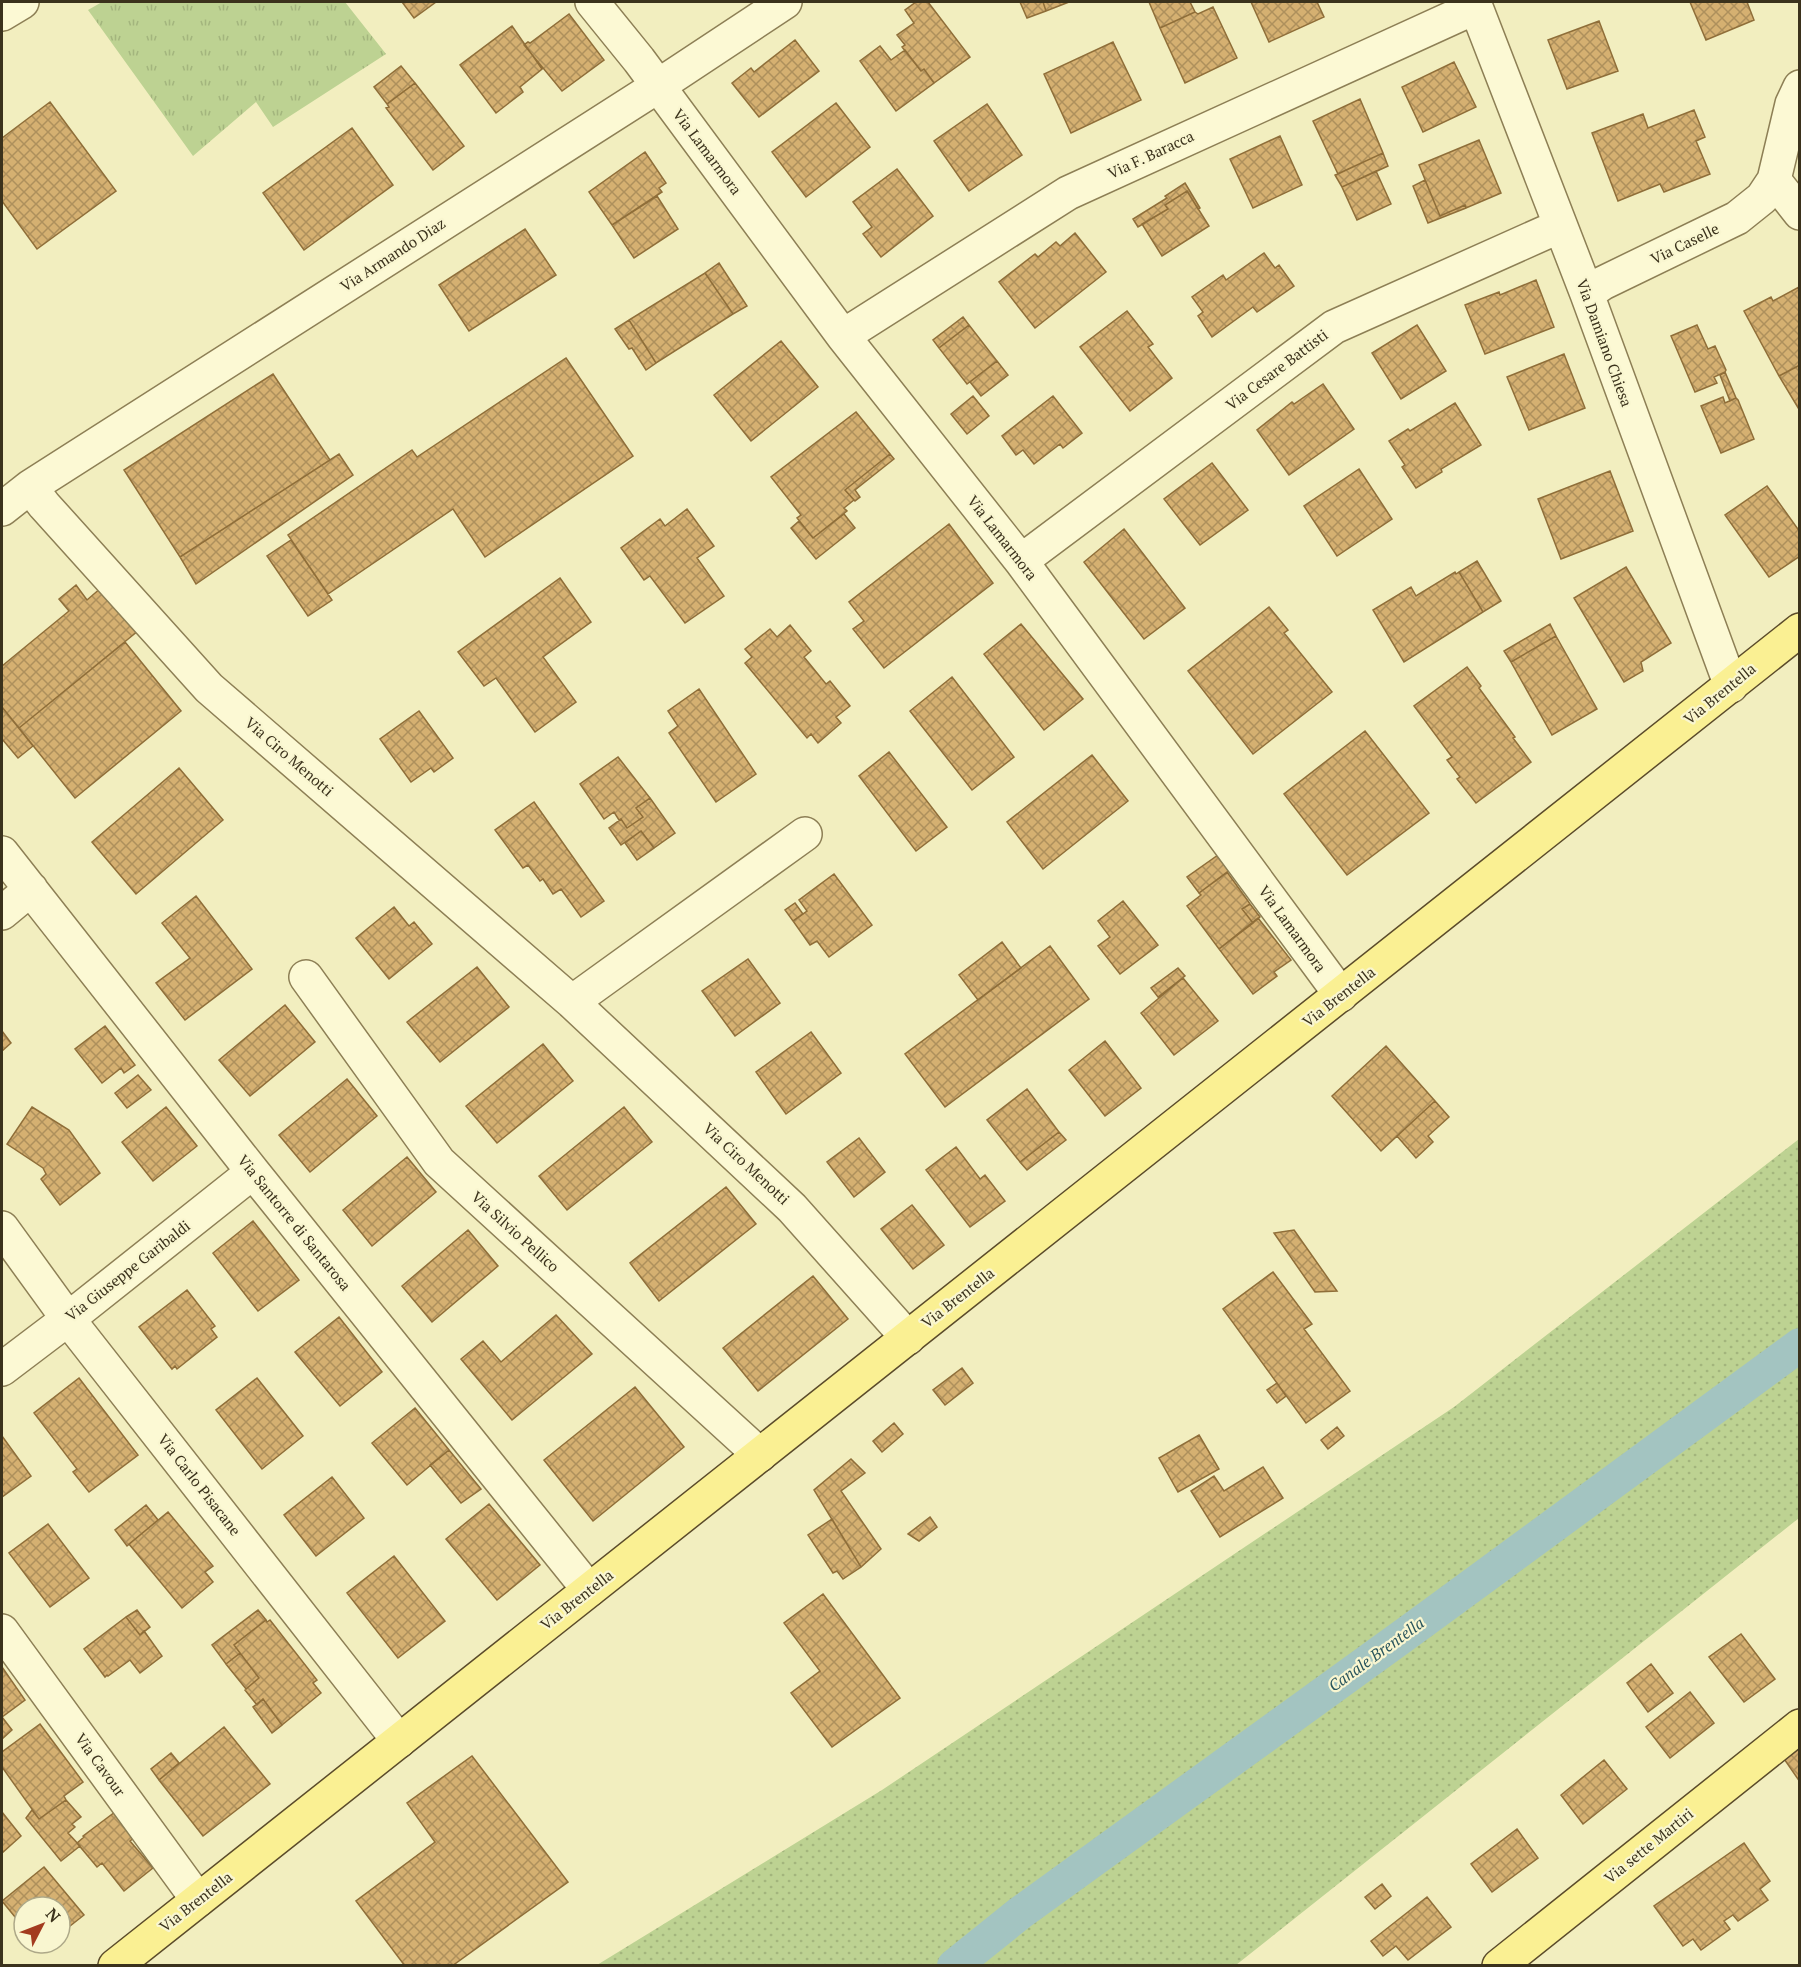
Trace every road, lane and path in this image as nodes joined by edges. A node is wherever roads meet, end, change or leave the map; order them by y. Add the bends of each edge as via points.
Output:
1 (22, 2) edge
2 (592, 2) edge
3 (785, 2) edge
4 (1475, 4) edge
5 (2, 14) edge
6 (658, 86) junction
7 (1800, 87) edge
8 (1774, 180) junction
9 (1800, 213) edge
10 (1560, 226) junction
11 (1587, 294) junction
12 (843, 336) junction
13 (30, 487) junction
14 (2, 509) edge
15 (1021, 561) junction
16 (1800, 630) edge
17 (1731, 686) junction
18 (805, 834) dead end
19 (2, 853) edge
20 (31, 889) junction
21 (2, 913) edge
22 (306, 976) dead end
23 (1341, 995) junction
24 (572, 1002) junction
25 (253, 1172) junction
26 (2, 1228) edge
27 (68, 1319) junction
28 (908, 1338) junction
29 (2, 1369) edge
30 (760, 1455) junction
31 (589, 1590) junction
32 (2, 1630) edge
33 (1800, 1726) edge
34 (399, 1741) junction
35 (198, 1900) junction
36 (115, 1965) edge
37 (1499, 1965) edge

1 - 5 street
2 - 6 street, Via Lamarmora
3 - 6 street, Via Armando Diaz
4 - 10 street, Via Damiano Chiesa
4 - 12 street, Via F. Baracca via 1068,193
6 - 12 street, Via Lamarmora
6 - 13 street, Via Armando Diaz
7 - 8 street, Via Caselle via 1792,104
8 - 9 street
8 - 11 street, Via Caselle via 1762,198 1737,218
10 - 11 street, Via Damiano Chiesa
10 - 15 street, Via Cesare Battisti via 1334,327
11 - 17 street, Via Damiano Chiesa
12 - 15 street, Via Lamarmora
13 - 14 street, Via Armando Diaz
13 - 24 street, Via Ciro Menotti via 209,688
15 - 23 street, Via Lamarmora
16 - 17 main road, Via Brentella
17 - 23 main road, Via Brentella
18 - 24 street
19 - 20 street, Via Santorre di Santarosa
20 - 21 street
20 - 25 street, Via Santorre di Santarosa
22 - 30 street, Via Silvio Pellico via 439,1162
23 - 28 main road, Via Brentella
24 - 28 street, Via Ciro Menotti via 792,1208
25 - 27 street, Via Giuseppe Garibaldi
25 - 31 street, Via Santorre di Santarosa
26 - 27 street, Via Carlo Pisacane
27 - 29 street, Via Giuseppe Garibaldi
27 - 34 street, Via Carlo Pisacane
28 - 30 main road, Via Brentella
30 - 31 main road, Via Brentella
31 - 34 main road, Via Brentella
32 - 35 street, Via Cavour
33 - 37 main road, Via sette Martiri
34 - 35 main road, Via Brentella
35 - 36 main road, Via Brentella

